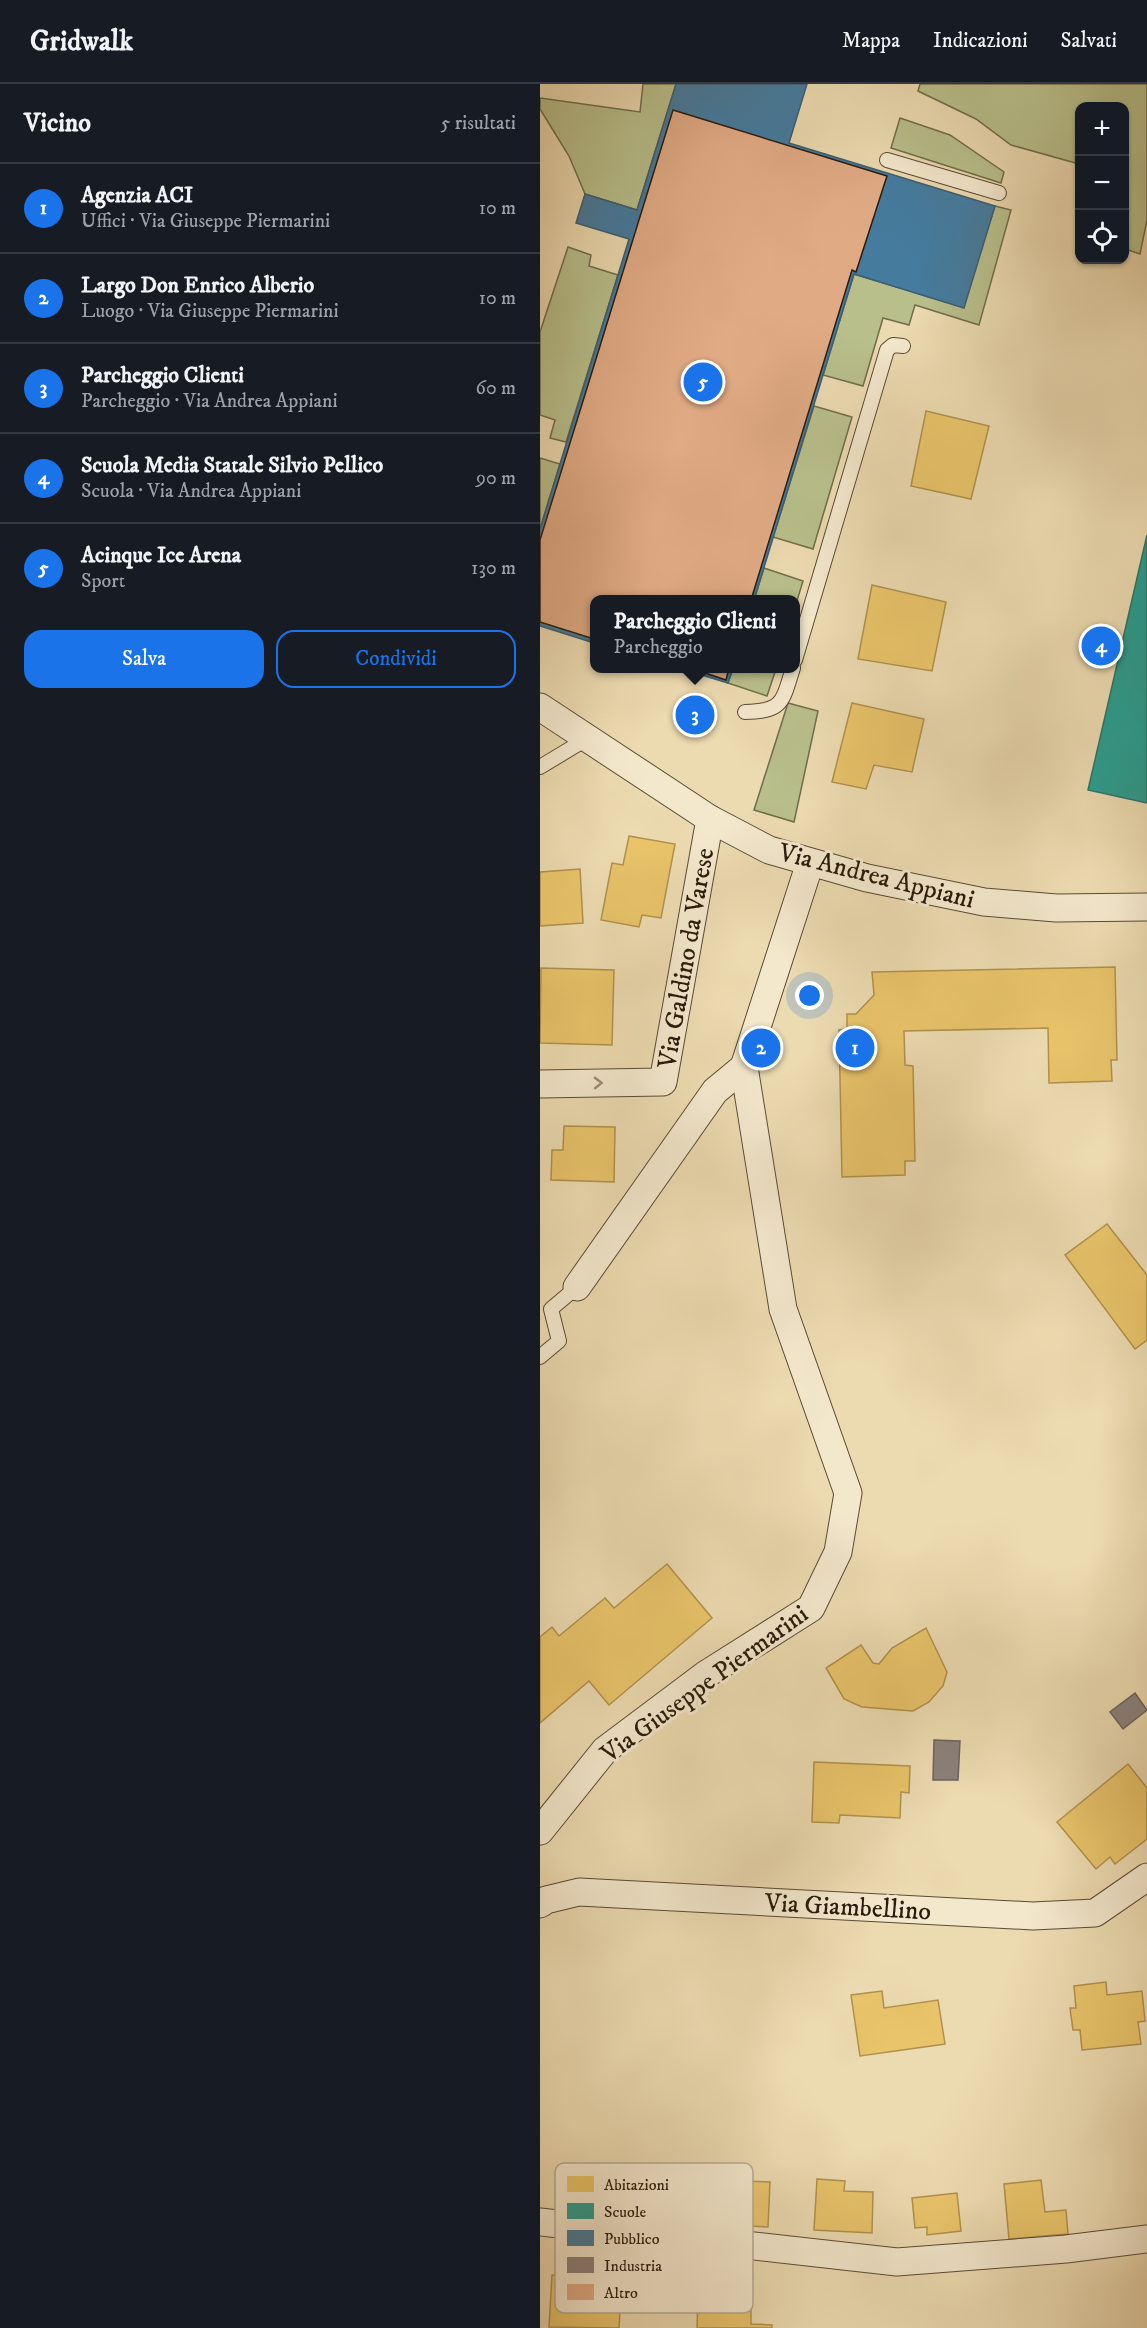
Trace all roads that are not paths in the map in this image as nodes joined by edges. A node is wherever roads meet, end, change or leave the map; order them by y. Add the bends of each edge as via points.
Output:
1 (887, 159) dead end
2 (999, 193) dead end
3 (903, 346) dead end
4 (800, 643) edge
5 (791, 673) edge
6 (540, 707) edge
7 (745, 712) dead end
8 (588, 738) junction
9 (540, 767) edge
10 (710, 819) junction
11 (810, 863) junction
12 (1147, 907) edge
13 (744, 1067) junction
14 (540, 1084) edge
15 (577, 1287) joint
16 (540, 1357) edge
17 (540, 1831) edge
18 (1147, 1877) edge
19 (540, 1904) edge
20 (540, 2222) edge
21 (555, 2224) edge
22 (1147, 2239) edge
23 (753, 2246) edge

1 - 2 lane
3 - 4 lane via 893,345 887,350
5 - 7 lane via 775,707
6 - 8 street, Via Andrea Appiani
8 - 9 lane
8 - 10 street, Via Andrea Appiani
10 - 11 street, Via Andrea Appiani via 769,850
14 -> 10 street, Via Galdino da Varese via 663,1082
11 - 12 street, Via Andrea Appiani via 984,902 1056,908
11 - 13 street, Via Giuseppe Piermarini
13 - 15 street via 715,1091
13 - 17 street, Via Giuseppe Piermarini via 783,1309 848,1493 838,1552 811,1608 705,1676 605,1750
15 - 16 lane via 551,1309 559,1341
18 - 19 street, Via Giambellino via 1095,1913 1033,1916 579,1892
20 - 21 street
22 - 23 street via 1066,2250 897,2262

